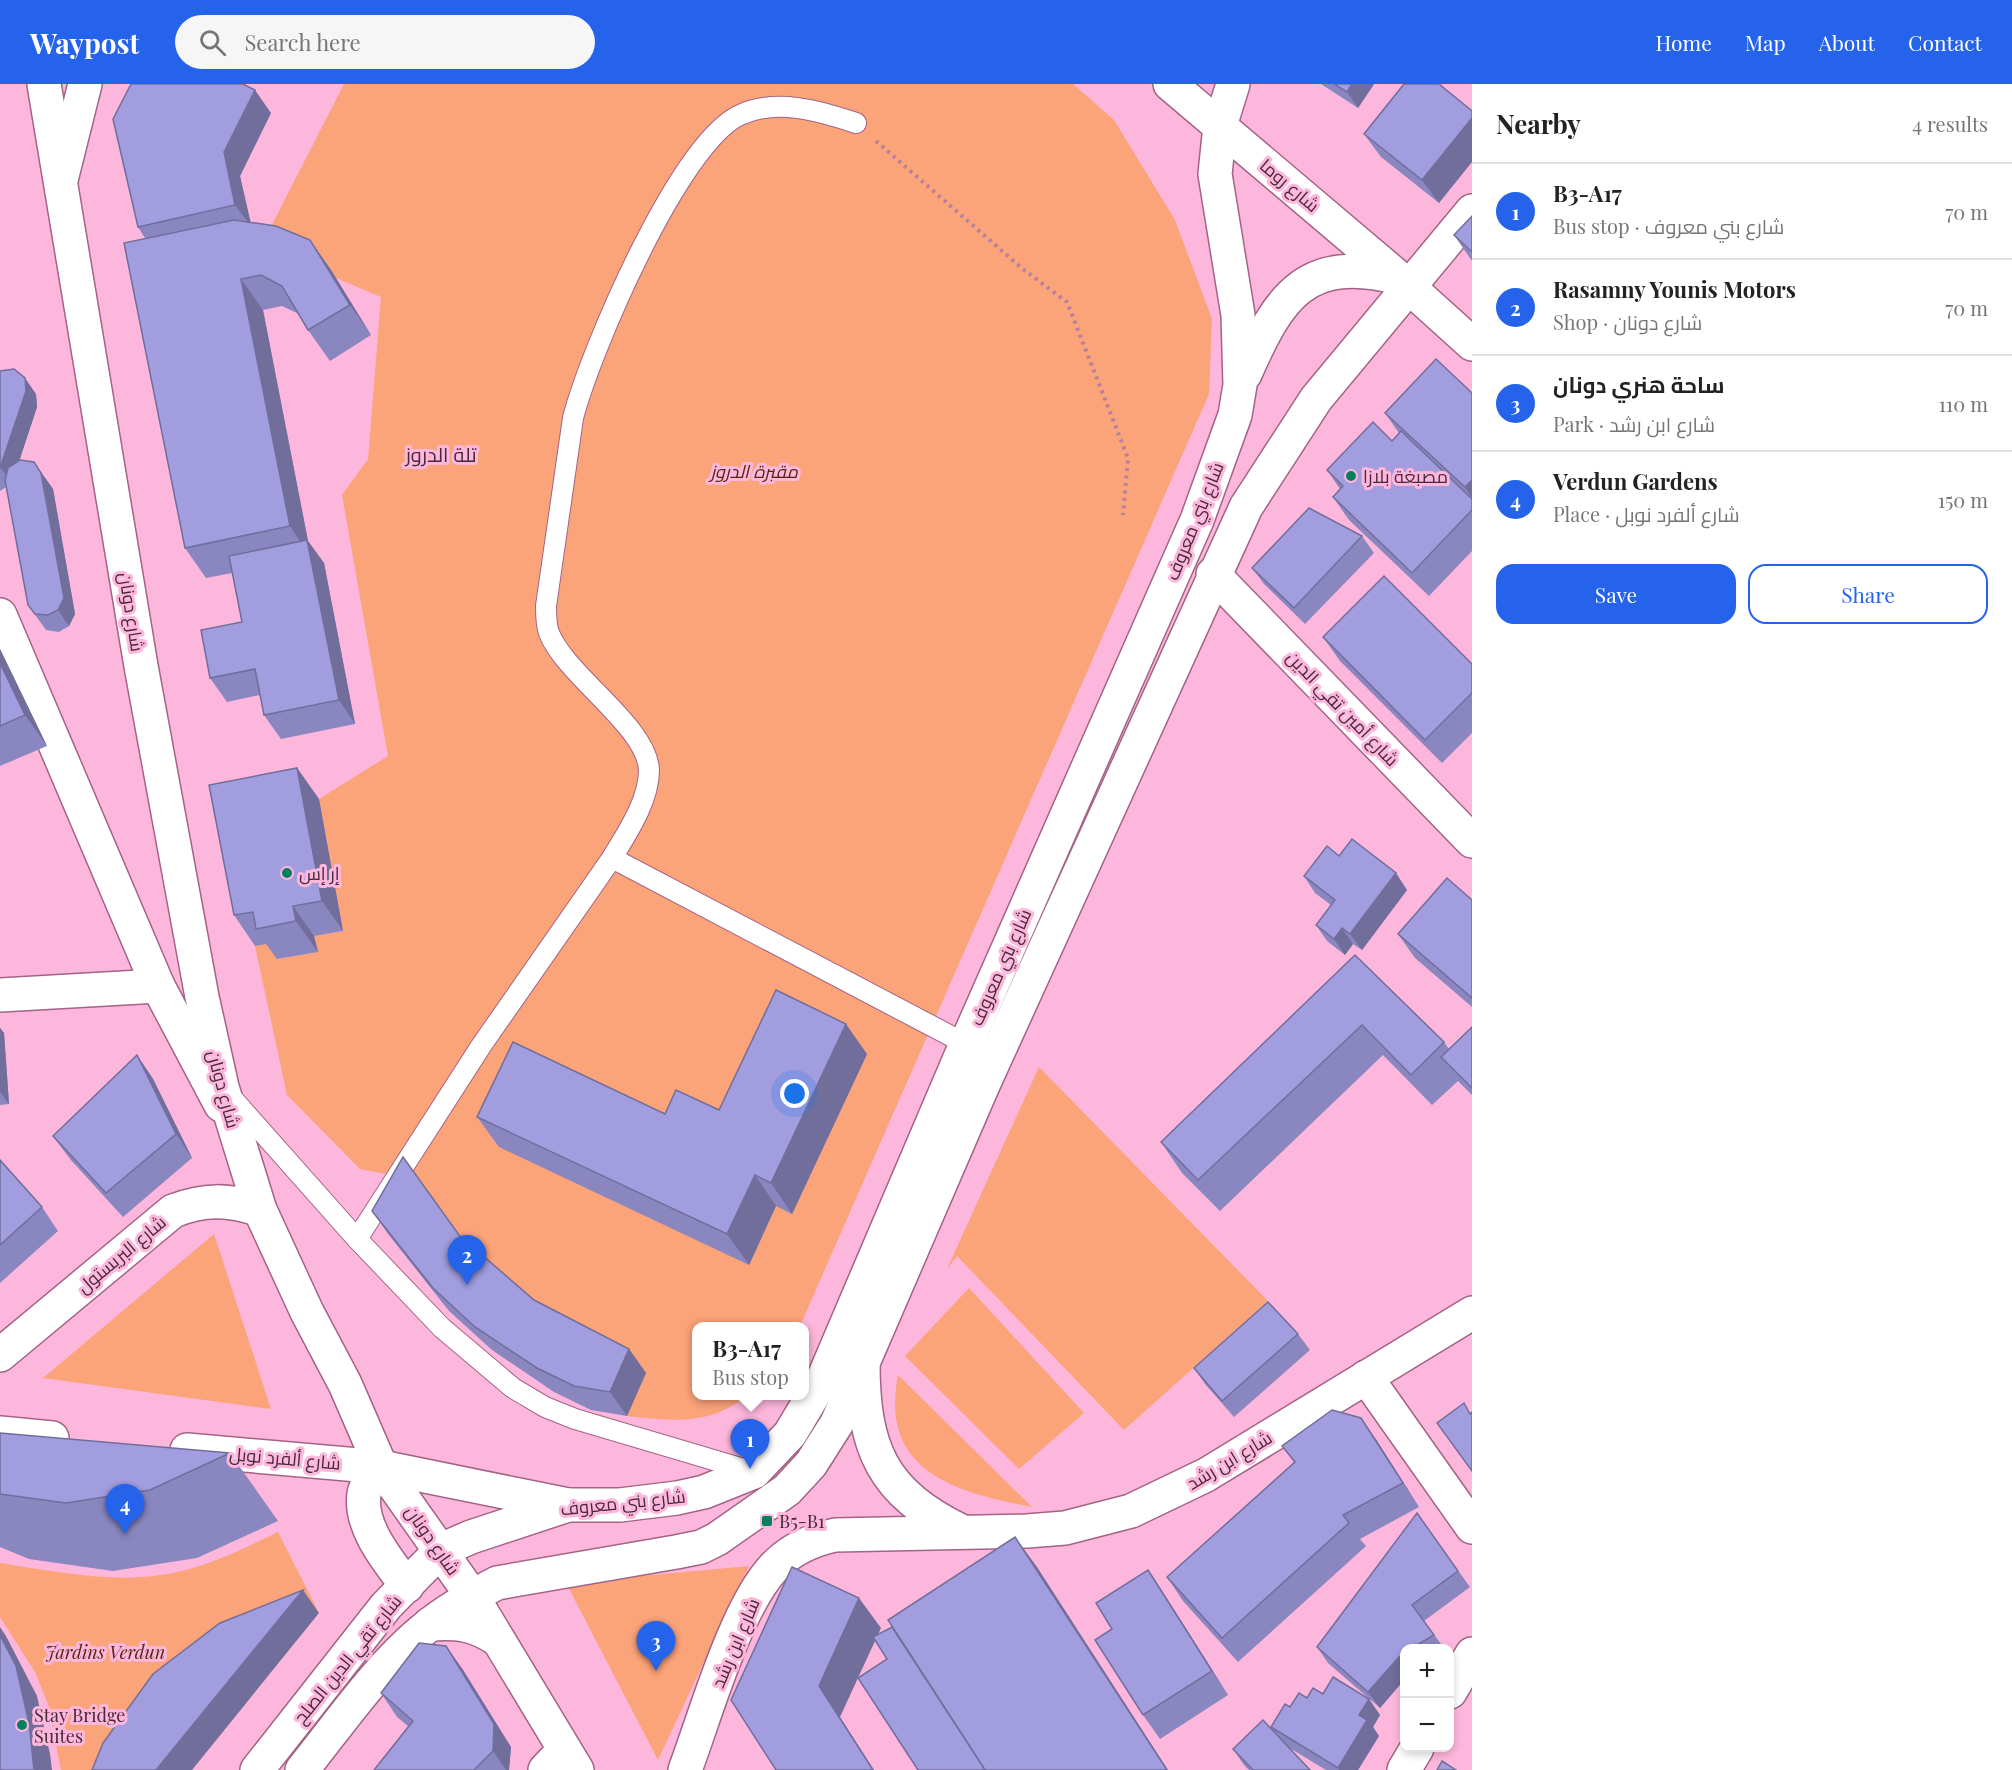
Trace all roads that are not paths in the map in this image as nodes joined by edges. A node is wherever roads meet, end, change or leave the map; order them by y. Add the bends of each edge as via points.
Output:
1 (44, 84) edge
2 (85, 84) edge
3 (1170, 84) edge
4 (1233, 84) edge
5 (856, 123) road end
6 (1220, 126) junction
7 (61, 180) junction
8 (1472, 211) edge
9 (1403, 282) junction
10 (1472, 344) edge
11 (1240, 385) junction
12 (1213, 574) junction
13 (0, 615) edge
14 (1472, 841) edge
15 (612, 858) junction
16 (158, 986) junction
17 (0, 994) edge
18 (966, 1044) junction
19 (222, 1087) junction
20 (945, 1092) junction
21 (975, 1104) junction
22 (237, 1136) junction
23 (260, 1210) junction
24 (357, 1239) junction
25 (1472, 1313) edge
26 (0, 1355) edge
27 (863, 1362) junction
28 (1366, 1377) junction
29 (0, 1433) edge
30 (81, 1441) edge
31 (163, 1448) edge
32 (381, 1467) junction
33 (753, 1472) junction
34 (568, 1505) junction
35 (1472, 1527) edge
36 (961, 1532) junction
37 (441, 1550) junction
38 (407, 1586) junction
39 (472, 1596) junction
40 (430, 1624) junction
41 (498, 1640) junction
42 (1472, 1654) edge
43 (1454, 1684) edge
44 (1415, 1752) edge
45 (562, 1763) edge
46 (256, 1770) edge
47 (302, 1770) edge
48 (685, 1770) edge
49 (1404, 1770) edge

1 - 7 street, شارع دونان
2 - 7 street
3 - 6 street, شارع روما
4 - 6 street, شارع بني معروف
5 - 15 lane via 822,112 775,107 740,115 718,130 662,209 580,392 564,471 546,621 557,647 646,754 645,791
6 - 9 street, شارع روما
6 - 11 street, شارع بني معروف via 1215,174 1236,294
7 - 19 street, شارع دونان via 141,666
8 - 9 street, شارع بني معروف
9 - 10 street, شارع روما
9 - 11 street via 1354,269 1319,275 1300,287 1274,315
9 - 12 street, شارع بني معروف via 1292,433 1246,507
11 - 18 street, شارع بني معروف via 1235,415 1197,520
12 - 14 street, شارع أمين تقي الدين
12 - 21 street, شارع بني معروف
13 - 16 street, شارع دونان
15 - 18 lane
15 - 24 lane via 481,1046
16 - 17 street
16 - 22 street, شارع دونان
18 - 20 street, شارع بني معروف
19 - 22 street, شارع دونان
19 - 24 lane
20 - 21 street
20 - 33 street, شارع بني معروف via 824,1377 790,1434
21 - 27 street, شارع بني معروف
22 - 23 street, شارع دونان
23 - 26 street, شارع البريستول via 216,1200 173,1211
23 - 32 street, شارع دونان
24 - 33 lane via 477,1360 544,1407
25 - 28 street, شارع ابن رشد
27 - 36 street via 863,1407 870,1440 885,1470 905,1495 931,1516
27 - 39 street, شارع بني معروف via 837,1423 811,1464 787,1490 739,1526 701,1547 497,1583
28 - 35 street
28 - 36 street, شارع ابن رشد via 1206,1475 1131,1511 1065,1528
29 - 30 street
31 - 32 street, شارع ألفرد نوبل
32 - 34 street, شارع ألفرد نوبل
32 - 37 street, شارع دونان
32 - 38 street via 364,1492 367,1517 377,1543
33 - 34 street, شارع بني معروف via 704,1492 677,1498 620,1505
34 - 37 street, شارع بني معروف
36 - 48 street, شارع ابن رشد via 835,1535 802,1546 774,1567 736,1632
37 - 38 street, شارع تقي الدين الصلح
37 - 39 street, شارع دونان
38 - 46 street, شارع تقي الدين الصلح via 386,1606
39 - 40 street, شارع تقي الدين الصلح
39 - 41 street, شارع دونان
40 - 41 street via 465,1623
40 - 47 street, شارع تقي الدين الصلح via 394,1659
41 - 45 street, شارع دونان
42 - 43 street
44 - 49 street

